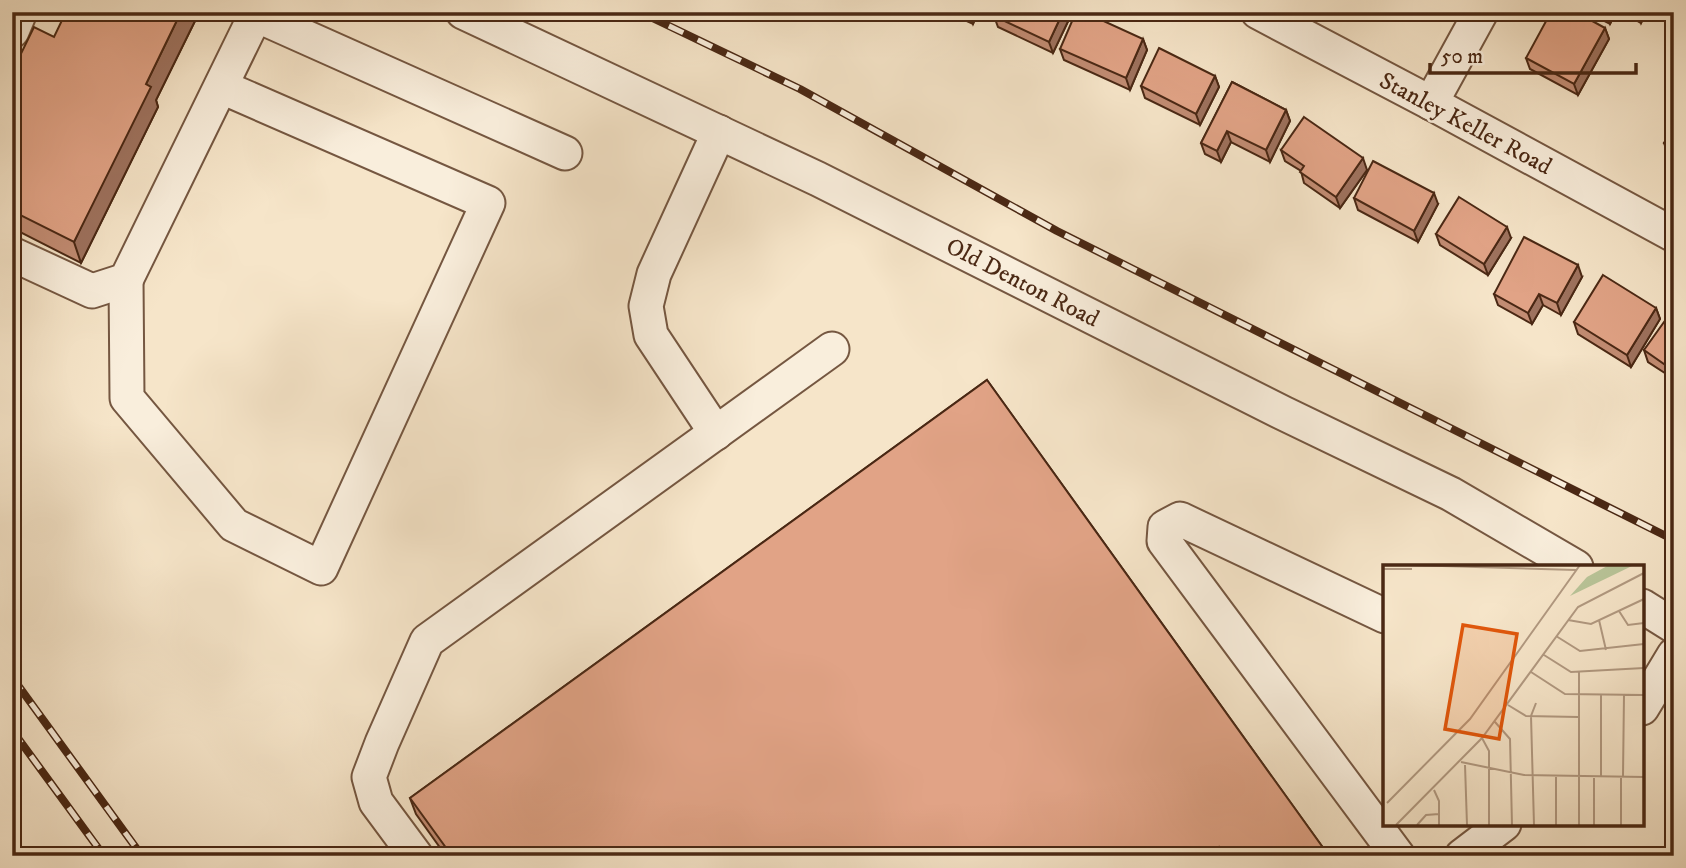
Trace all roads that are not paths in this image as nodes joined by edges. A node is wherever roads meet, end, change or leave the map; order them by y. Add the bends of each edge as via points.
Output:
1 (20, 12) edge
2 (463, 12) edge
3 (1258, 12) edge
4 (1481, 12) edge
5 (256, 14) edge
6 (12, 31) edge
7 (222, 87) junction
8 (1431, 103) junction
9 (719, 132) junction
10 (565, 153) dead end
11 (1674, 235) edge
12 (12, 254) edge
13 (126, 280) junction
14 (832, 349) dead end
15 (716, 433) junction
16 (1573, 565) edge
17 (1644, 607) edge
18 (1383, 615) edge
19 (1674, 626) edge
20 (1674, 655) edge
21 (1644, 705) edge
22 (1380, 822) edge
23 (1501, 826) edge
24 (416, 856) edge
25 (1398, 856) edge
26 (1462, 856) edge

1 - 6 street
2 - 9 street, Old Denton Road
3 - 8 street, Stanley Keller Road
4 - 8 street
5 - 7 street
5 - 10 street
7 - 13 street
7 - 13 street via 488,204 321,568 233,525 127,398
8 - 11 street, Stanley Keller Road
9 - 15 street via 654,274 646,306 651,335
9 - 16 street, Old Denton Road via 1451,494
12 - 13 street via 92,290
14 - 15 street
15 - 24 street via 428,641 369,777 376,802
17 - 19 street
18 - 22 street via 1180,519 1165,527 1164,541
20 - 21 street
22 - 25 street
23 - 26 street

